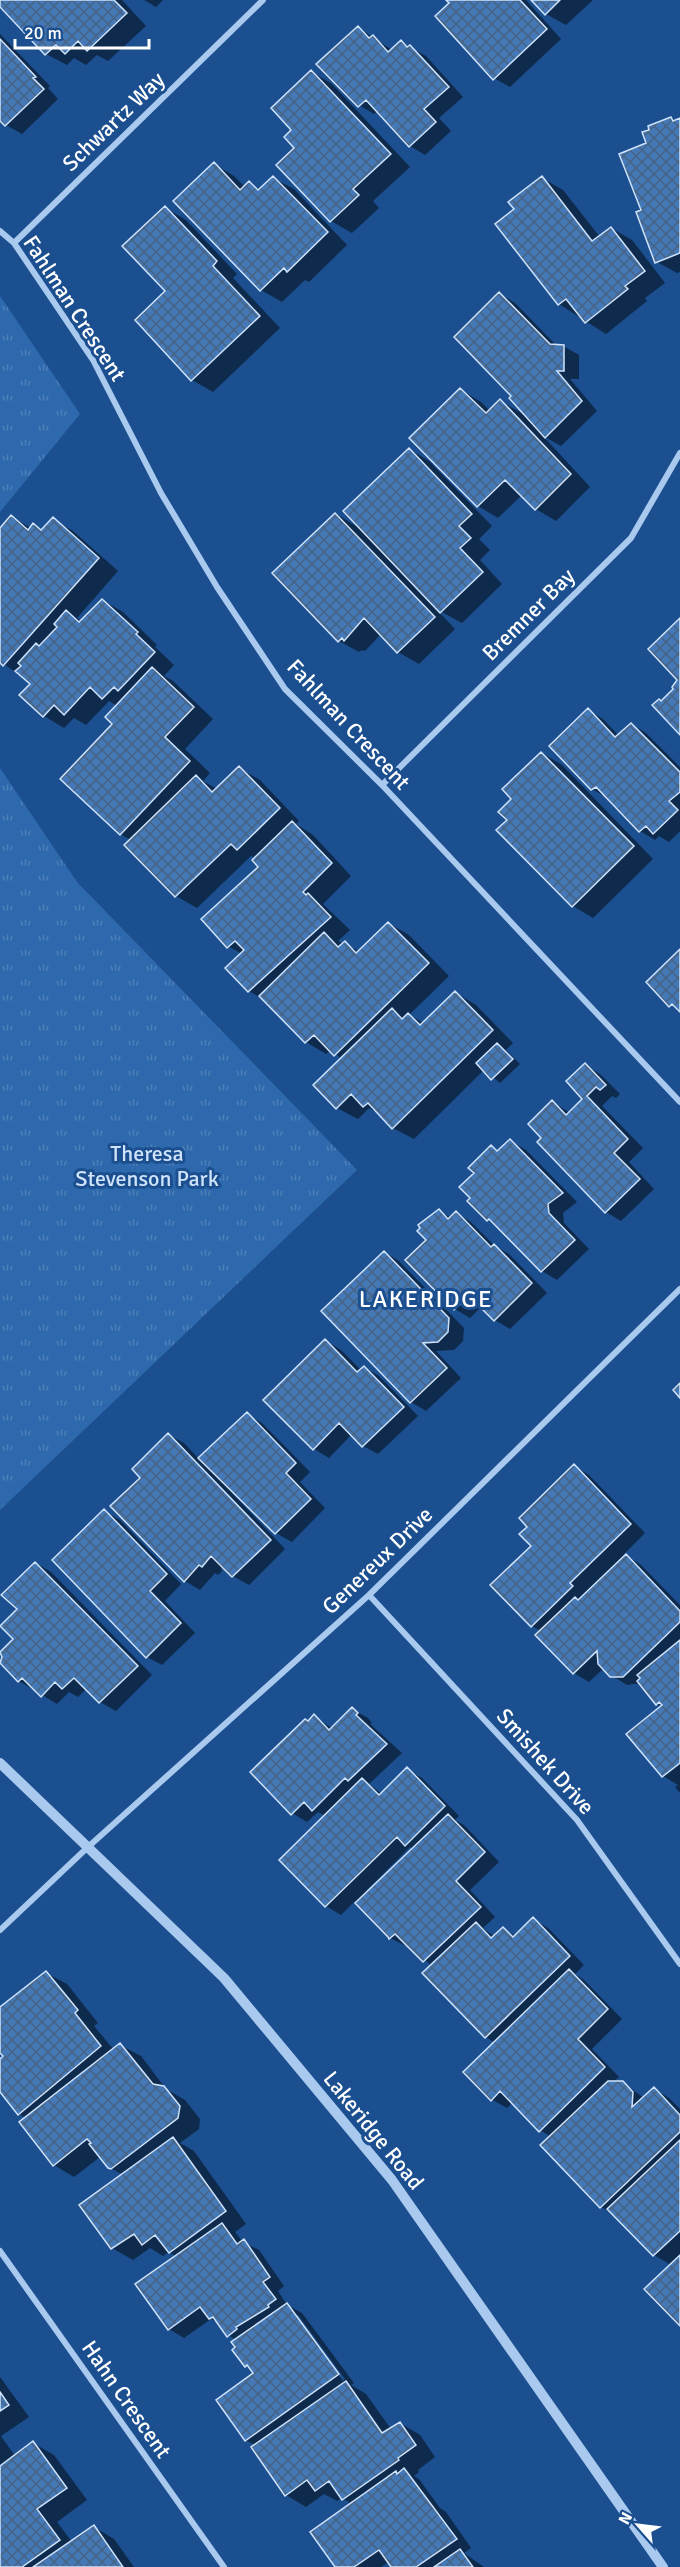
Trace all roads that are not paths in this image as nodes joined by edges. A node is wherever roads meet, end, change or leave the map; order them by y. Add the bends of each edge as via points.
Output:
1 (263, 0) edge
2 (0, 231) edge
3 (14, 243) junction
4 (680, 453) edge
5 (382, 785) junction
6 (680, 1102) edge
7 (680, 1289) edge
8 (369, 1595) junction
9 (0, 1763) edge
10 (88, 1847) junction
11 (0, 1930) edge
12 (680, 1964) edge
13 (0, 2251) edge
14 (224, 2567) edge
15 (663, 2567) edge

1 - 3 street, Schwartz Way
2 - 3 street, Fahlman Crescent
3 - 5 street, Fahlman Crescent via 93,360 161,493 217,588 285,689
4 - 5 street, Bremner Bay via 631,538
5 - 6 street, Fahlman Crescent
7 - 8 street, Genereux Drive
8 - 10 street, Genereux Drive
8 - 12 street, Smishek Drive via 578,1820
9 - 10 street, Lakeridge Road
10 - 11 street, Genereux Drive
10 - 15 street, Lakeridge Road via 224,1978 392,2180
13 - 14 street, Hahn Crescent

